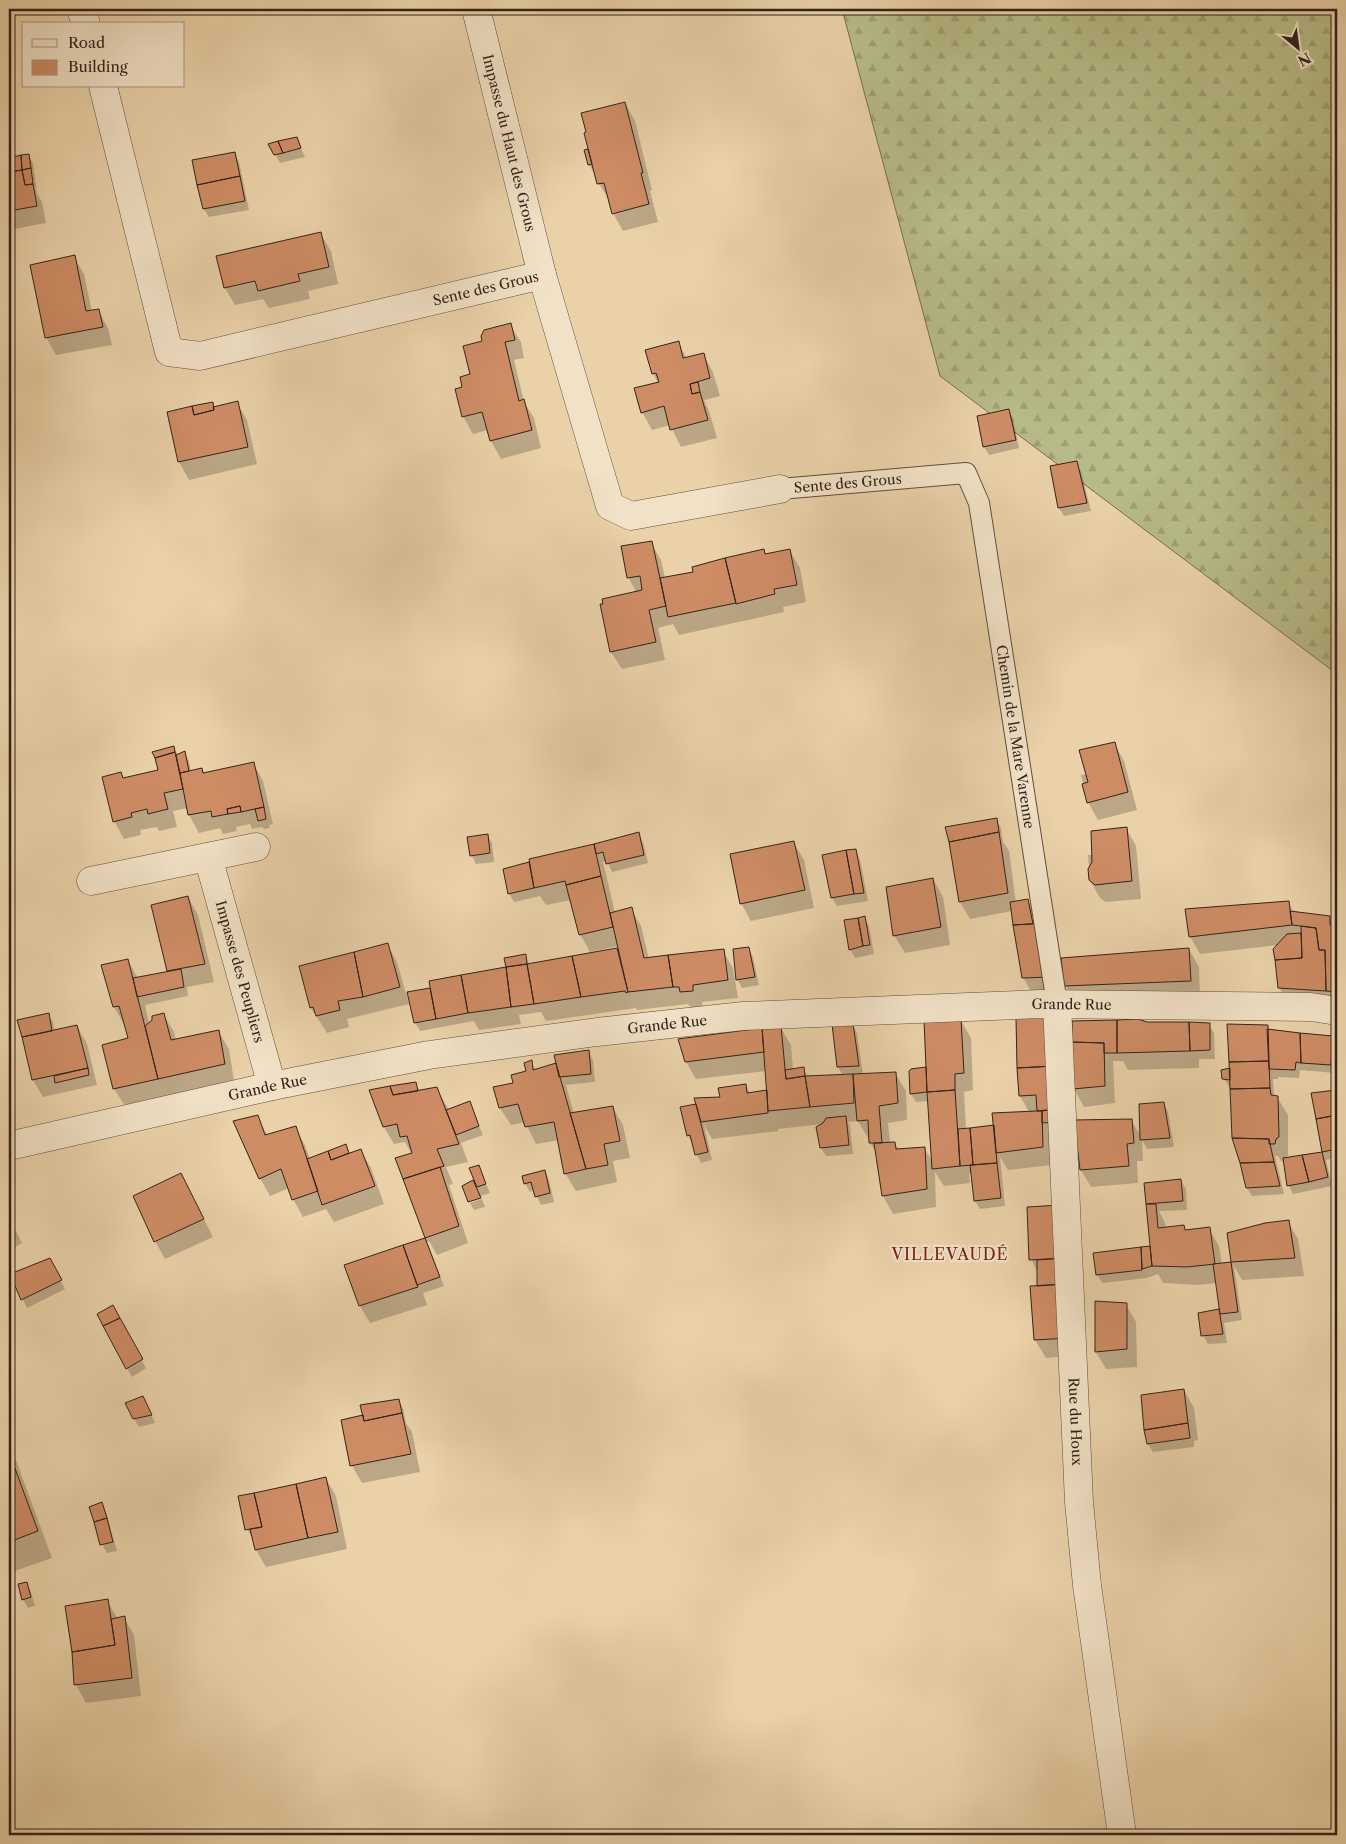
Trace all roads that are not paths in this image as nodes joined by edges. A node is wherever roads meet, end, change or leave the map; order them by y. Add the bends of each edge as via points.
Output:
1 (81, 9) edge
2 (476, 9) edge
3 (85, 22) edge
4 (103, 88) edge
5 (542, 276) junction
6 (966, 473) joint
7 (780, 489) joint
8 (256, 847) dead end
9 (208, 857) junction
10 (91, 882) dead end
11 (1056, 1004) junction
12 (1337, 1011) edge
13 (272, 1086) junction
14 (9, 1146) edge
15 (1122, 1835) edge

1 - 3 street
2 - 5 street, Impasse du Haut des Grous
4 - 5 street, Sente des Grous via 169,352 200,356
5 - 7 street, Sente des Grous via 610,506 630,516
6 - 7 lane, Sente des Grous
6 - 11 lane, Chemin de la Mare Varenne via 979,503
8 - 9 street
9 - 10 street
9 - 13 street, Impasse des Peupliers
11 - 12 street, Grande Rue via 1311,1007
11 - 13 street, Grande Rue via 734,1017 429,1055
11 - 15 street, Rue du Houx via 1080,1502 1087,1585
13 - 14 street, Grande Rue

